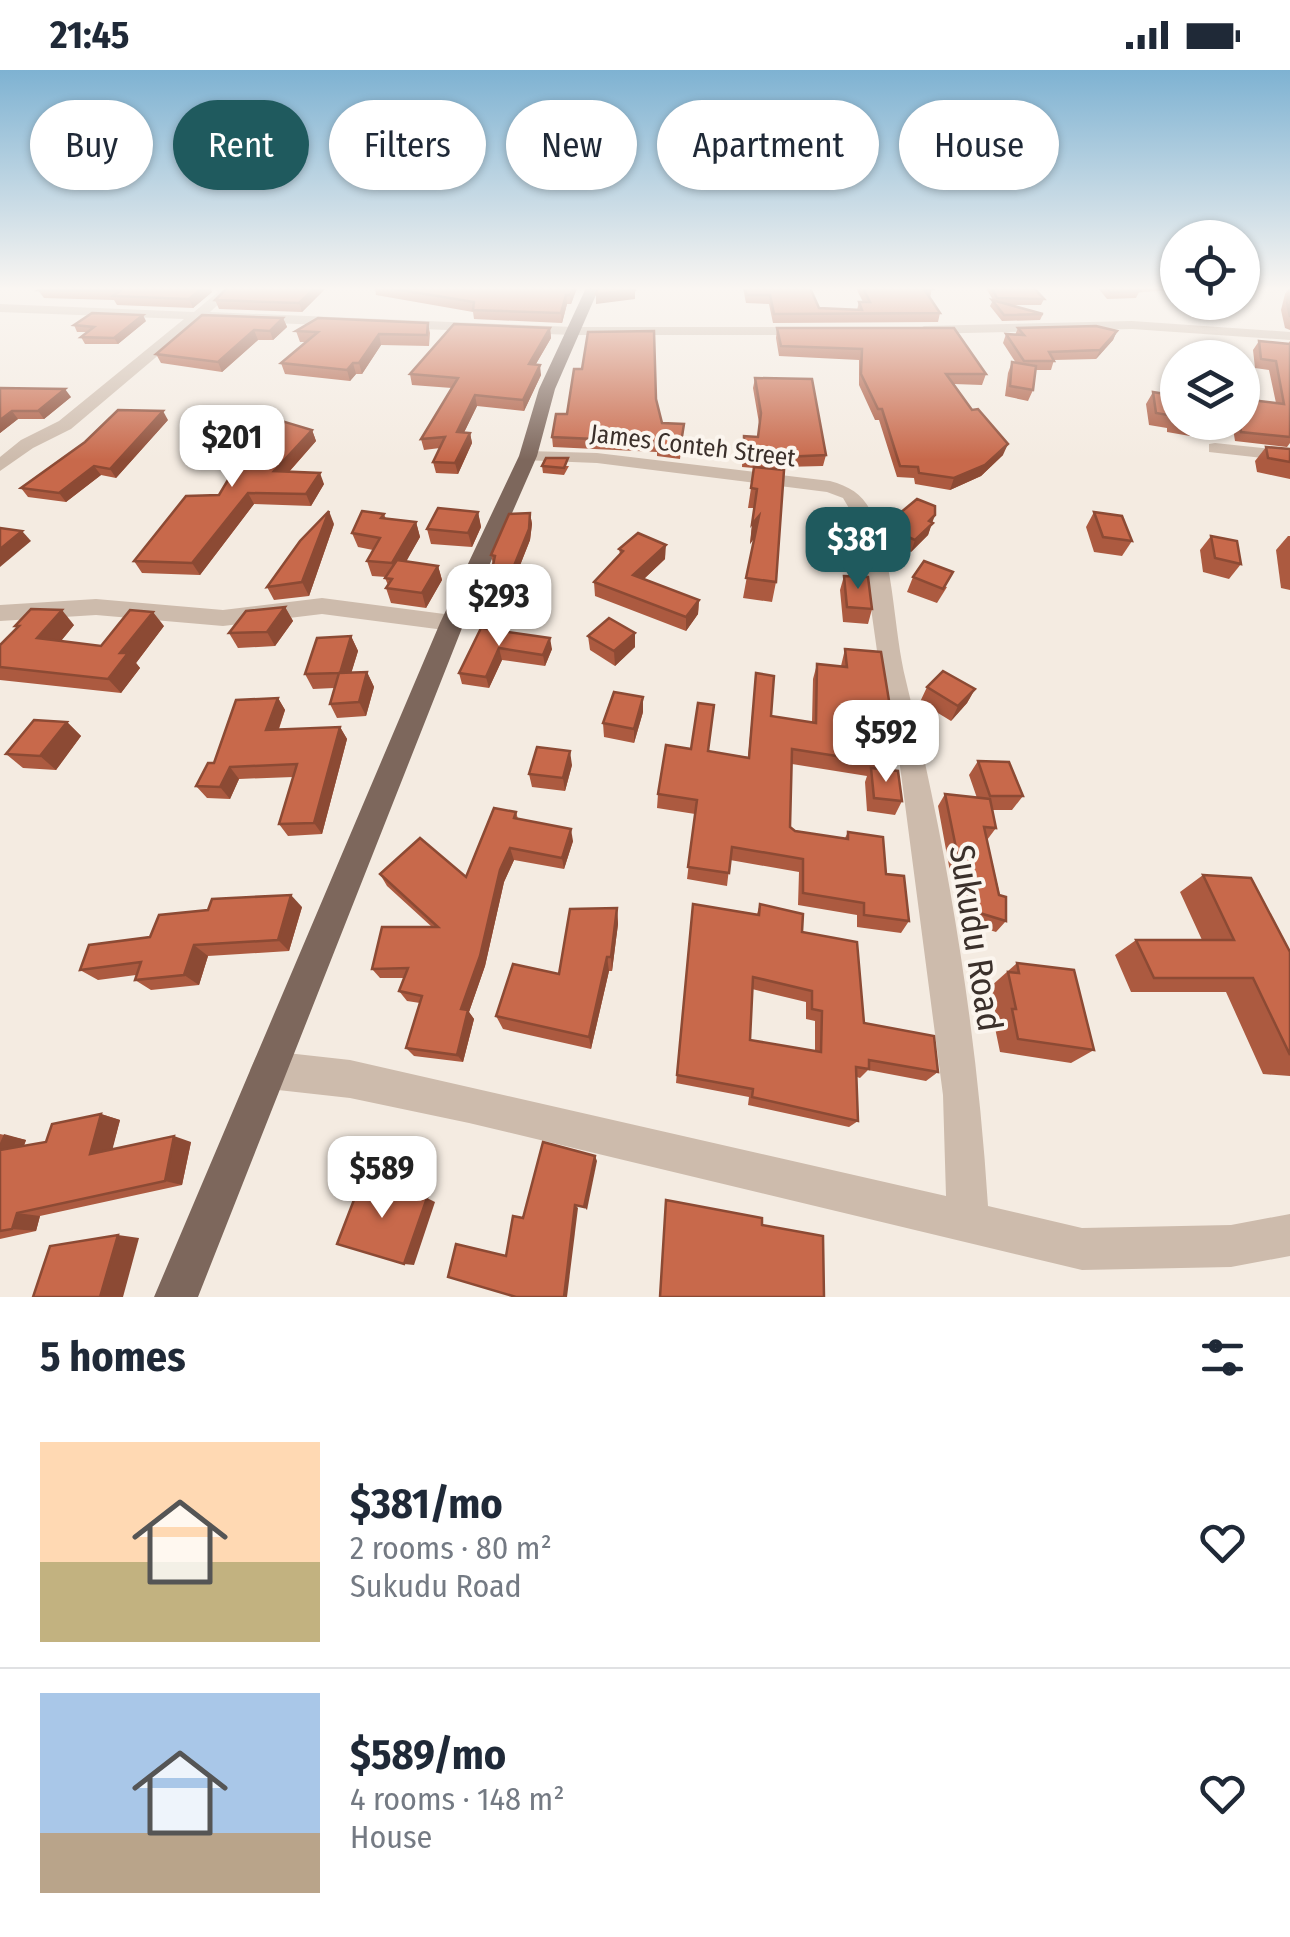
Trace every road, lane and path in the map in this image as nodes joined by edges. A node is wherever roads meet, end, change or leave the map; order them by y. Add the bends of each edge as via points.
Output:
1 (165, 345) edge
2 (567, 345) edge
3 (1215, 448) dead end
4 (528, 456) junction
5 (1290, 456) edge
6 (0, 466) edge
7 (850, 494) joint
8 (0, 613) edge
9 (452, 623) junction
10 (269, 1070) junction
11 (968, 1222) junction
12 (1290, 1235) edge
13 (176, 1297) edge

1 - 6 street via 65,425
2 - 4 main road
3 - 5 street
4 - 7 street, James Conteh Street via 616,460
4 - 9 main road
7 - 11 street, Sukudu Road via 872,545 910,743 962,1095
8 - 9 street via 96,606 223,618 322,606
9 - 10 main road
10 - 11 street via 470,1104
10 - 13 main road
11 - 12 street via 1082,1249 1232,1246

